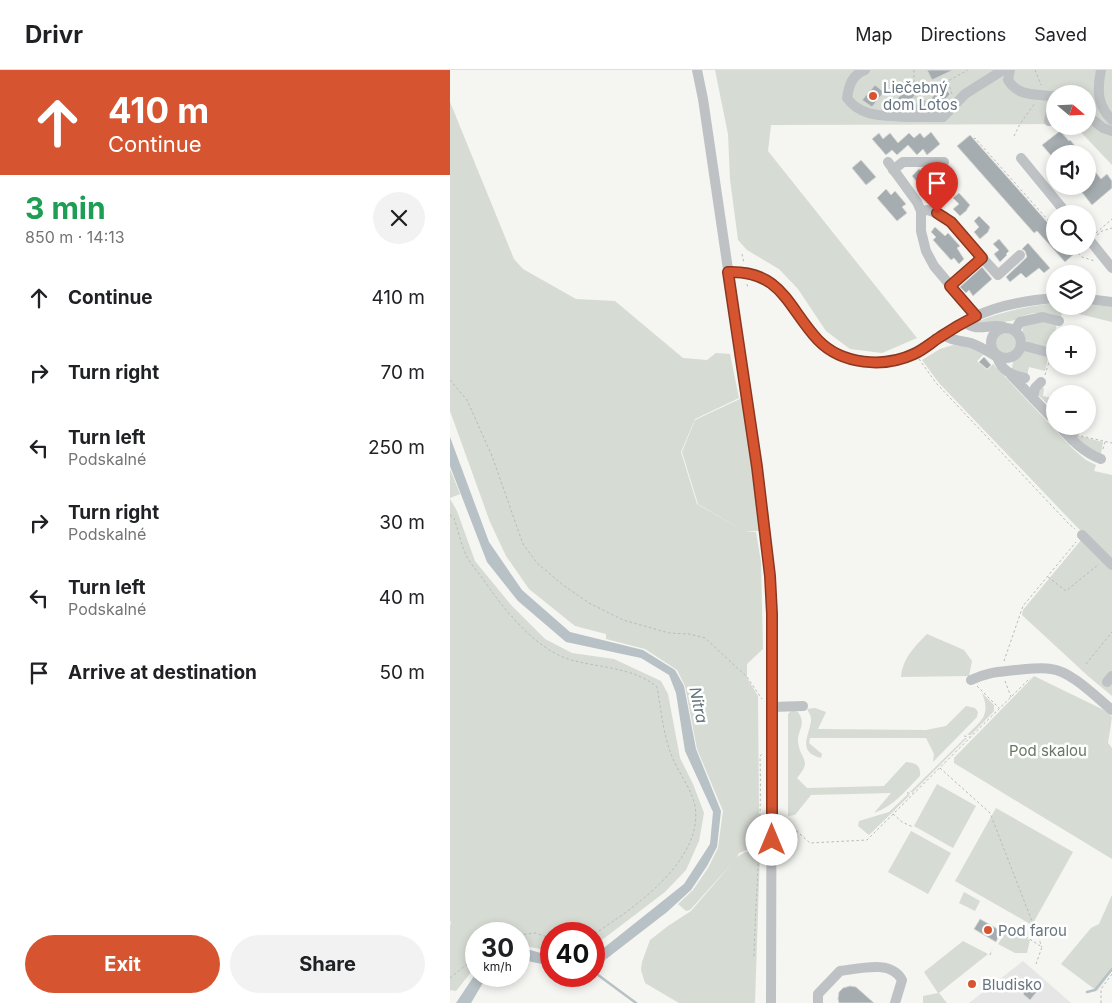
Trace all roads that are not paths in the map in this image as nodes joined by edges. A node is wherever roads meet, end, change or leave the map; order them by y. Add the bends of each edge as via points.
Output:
1 (697, 70) edge
2 (865, 70) edge
3 (1003, 70) edge
4 (1010, 70) edge
5 (1101, 70) edge
6 (1046, 93) edge
7 (924, 102) road end
8 (906, 113) junction
9 (1112, 120) edge
10 (1096, 122) edge
11 (1112, 131) edge
12 (1021, 158) dead end
13 (944, 162) dead end
14 (1060, 205) edge
15 (921, 211) junction
16 (1096, 242) edge
17 (1020, 256) dead end
18 (982, 258) junction
19 (1112, 268) edge
20 (728, 272) junction
21 (950, 286) junction
22 (1046, 299) edge
23 (1096, 300) edge
24 (1112, 302) edge
25 (976, 316) junction
26 (1059, 321) dead end
27 (965, 322) junction
28 (1010, 329) junction
29 (944, 334) junction
30 (1021, 345) junction
31 (1046, 352) edge
32 (997, 357) junction
33 (1010, 375) junction
34 (1025, 378) dead end
35 (1041, 382) dead end
36 (1032, 398) junction
37 (1046, 411) edge
38 (1078, 435) edge
39 (1101, 459) dead end
40 (1082, 534) road end
41 (1112, 565) edge
42 (971, 680) road end
43 (803, 706) dead end
44 (772, 707) junction
45 (1109, 708) edge
46 (772, 1003) edge
47 (818, 1003) edge
48 (895, 1003) edge

1 - 20 street
2 - 8 street via 858,73 849,85 847,98 853,107 868,114
3 - 8 street via 965,94 943,117
4 - 6 street via 1008,80 1013,89 1024,94
5 - 9 street via 1097,87 1100,102
7 - 8 street
10 - 11 street
12 - 14 street
13 - 15 street via 904,162 891,166
15 - 18 street via 944,216
15 - 21 street via 926,251
16 - 19 street
17 - 18 street via 998,275
18 - 21 street
20 - 29 street via 745,272 767,280 786,296 818,340 845,356 876,363 895,360 916,353
20 - 44 street via 770,576
21 - 25 street
22 - 25 street via 1014,304
23 - 24 street
25 - 27 street
26 - 28 street via 1043,317 1020,322
27 - 28 street via 978,328 998,325
27 - 29 street
28 - 30 street via 1021,340
28 - 32 street via 998,330 992,335 990,343
29 - 32 street via 950,340 972,343
30 - 31 street
30 - 32 street via 1015,356
32 - 33 street
33 - 34 street
33 - 36 street
35 - 36 street
36 - 37 street
38 - 39 street via 1088,454
40 - 41 street
42 - 45 street via 986,673 1053,669 1065,674
43 - 44 street
44 - 46 street
47 - 48 street via 818,994 840,971 885,967 899,974 902,980

